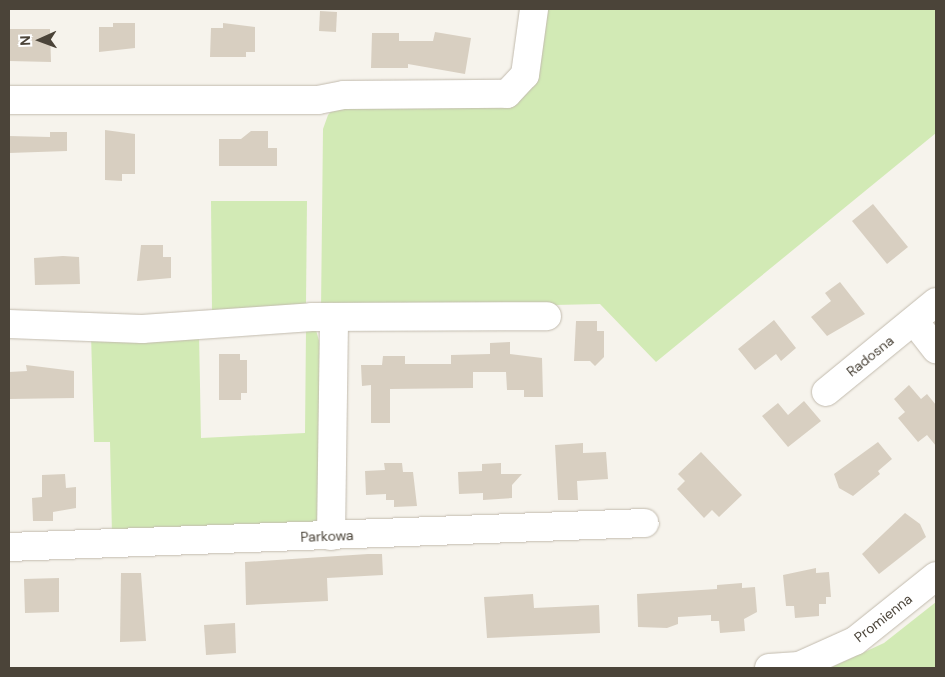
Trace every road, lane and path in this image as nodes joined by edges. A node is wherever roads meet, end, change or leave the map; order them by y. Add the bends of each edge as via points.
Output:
1 (534, 9) edge
2 (9, 100) edge
3 (936, 302) edge
4 (547, 316) dead end
5 (334, 317) junction
6 (914, 321) junction
7 (9, 324) edge
8 (936, 349) edge
9 (826, 392) dead end
10 (645, 523) dead end
11 (331, 536) junction
12 (9, 547) edge
13 (936, 576) edge
14 (769, 668) edge

1 - 2 street via 525,75 507,94 344,95 318,100
3 - 6 street, Radosna
4 - 5 street
5 - 7 street via 142,329
5 - 11 street
6 - 8 street
6 - 9 street, Radosna
10 - 11 street, Parkowa
11 - 12 street, Parkowa
13 - 14 street, Promienna via 855,641 799,666

